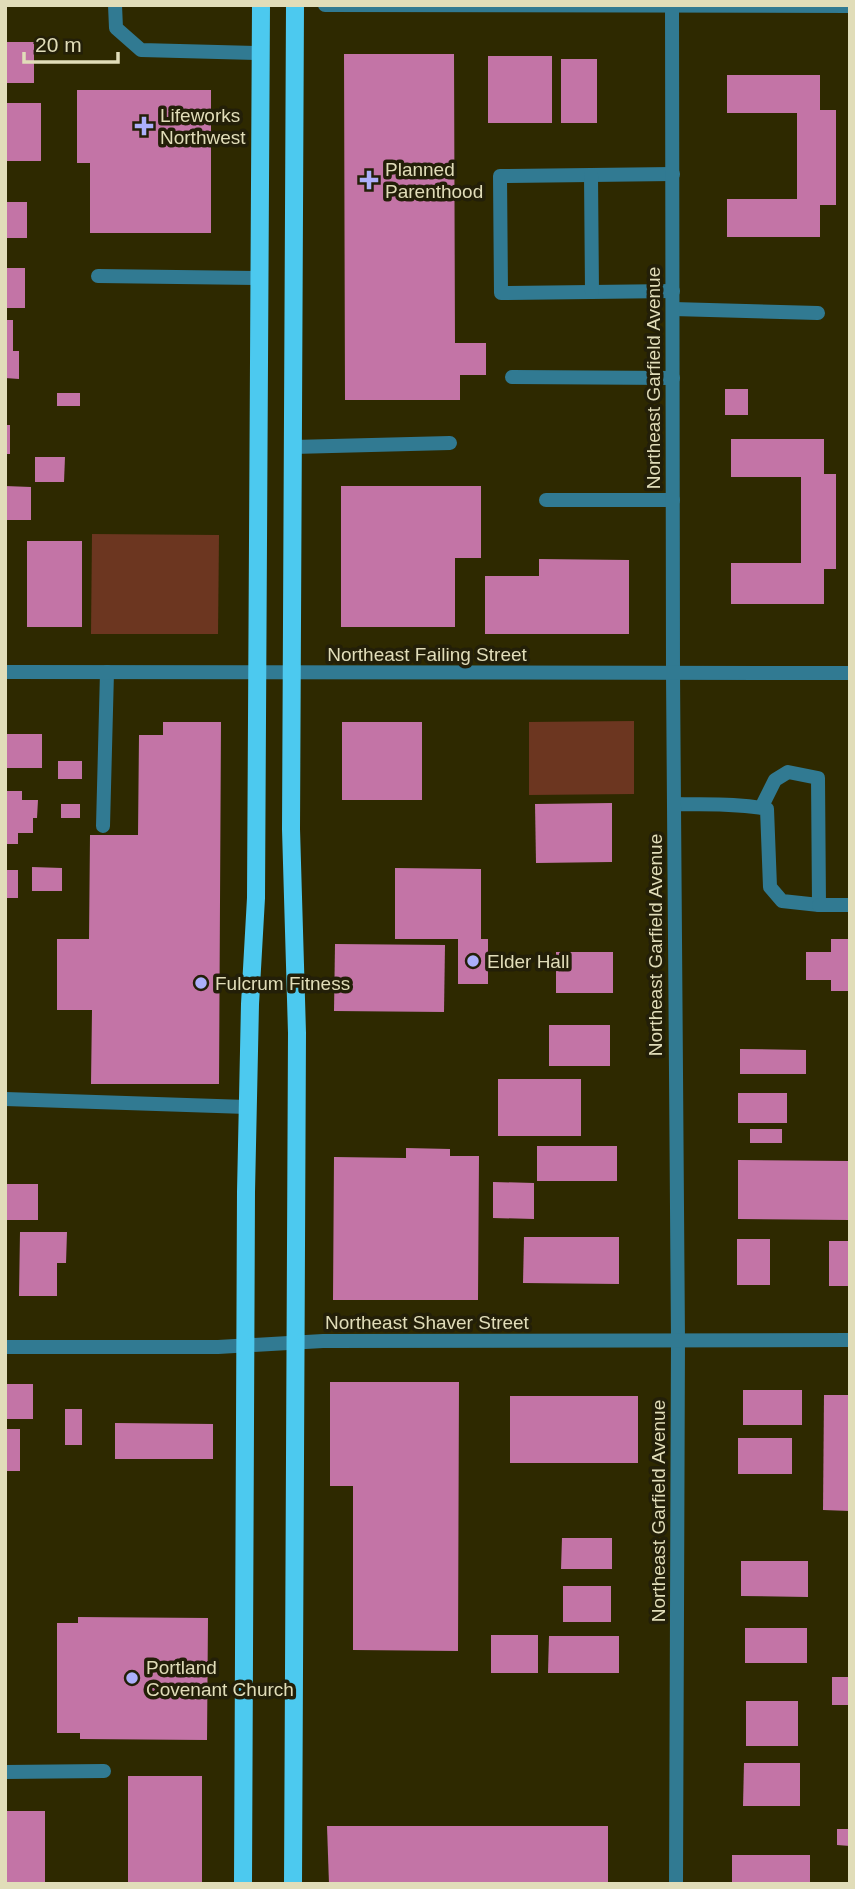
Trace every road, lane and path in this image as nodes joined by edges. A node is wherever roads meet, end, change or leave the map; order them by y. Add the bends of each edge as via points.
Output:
1 (115, 5) edge
2 (261, 5) edge
3 (295, 5) edge
4 (326, 5) edge
5 (672, 6) edge
6 (850, 6) edge
7 (260, 53) junction
8 (673, 174) junction
9 (591, 175) junction
10 (98, 276) dead end
11 (259, 278) junction
12 (673, 291) junction
13 (592, 292) junction
14 (673, 309) junction
15 (818, 313) dead end
16 (512, 377) dead end
17 (673, 378) junction
18 (450, 443) dead end
19 (293, 447) junction
20 (546, 500) dead end
21 (673, 500) junction
22 (5, 672) edge
23 (107, 672) junction
24 (256, 673) junction
25 (292, 673) junction
26 (673, 673) junction
27 (850, 673) edge
28 (674, 804) junction
29 (761, 808) junction
30 (103, 826) dead end
31 (819, 905) junction
32 (850, 905) edge
33 (5, 1099) edge
34 (247, 1107) junction
35 (678, 1340) junction
36 (850, 1340) edge
37 (296, 1342) junction
38 (246, 1346) junction
39 (5, 1347) edge
40 (104, 1771) dead end
41 (5, 1772) edge
42 (243, 1884) edge
43 (293, 1884) edge
44 (676, 1884) edge

1 - 7 street via 116,28 141,50
2 - 7 main road
3 - 19 main road
4 - 5 street
5 - 6 street
5 - 8 street, Northeast Garfield Avenue
7 - 11 main road
8 - 9 street
8 - 12 street, Northeast Garfield Avenue
9 - 13 street
9 - 13 street via 500,176 502,293
10 - 11 street
11 - 24 main road
12 - 13 street
12 - 14 street, Northeast Garfield Avenue
14 - 15 street
14 - 17 street, Northeast Garfield Avenue
16 - 17 street
17 - 21 street, Northeast Garfield Avenue
18 - 19 street
19 - 25 main road
20 - 21 street
21 - 26 street, Northeast Garfield Avenue
22 - 23 street, Northeast Failing Street
23 - 24 street, Northeast Failing Street
23 - 30 street
24 - 25 street, Northeast Failing Street
24 - 34 main road via 256,898
25 - 26 street, Northeast Failing Street
25 - 37 main road
26 - 27 street, Northeast Failing Street
26 - 28 street, Northeast Garfield Avenue
28 - 29 street
28 - 35 street, Northeast Garfield Avenue
29 - 31 street via 767,809 770,887 782,901
29 - 31 street via 775,780 788,772 818,778
31 - 32 street
33 - 34 street
34 - 38 main road
35 - 36 street, Northeast Shaver Street
35 - 37 street, Northeast Shaver Street
35 - 44 street, Northeast Garfield Avenue
37 - 38 street, Northeast Shaver Street
37 - 43 main road
38 - 39 street, Northeast Shaver Street
38 - 42 main road
40 - 41 street

